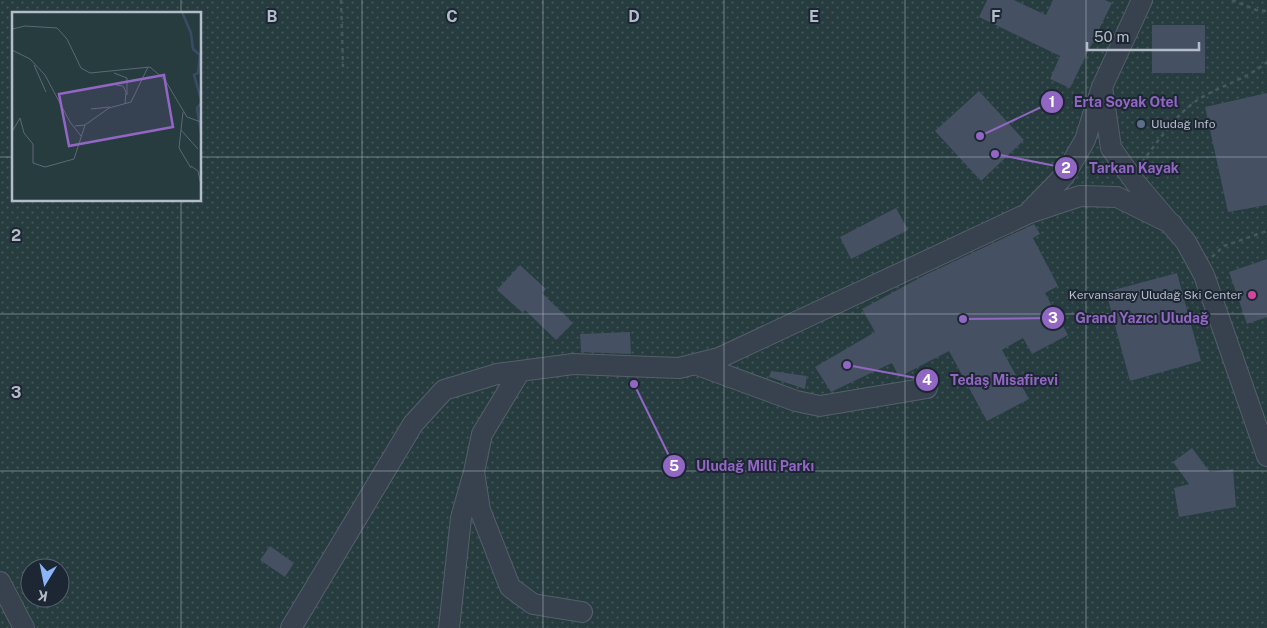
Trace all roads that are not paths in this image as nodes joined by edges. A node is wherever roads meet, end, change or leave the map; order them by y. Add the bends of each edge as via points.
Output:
1 (1142, 0) edge
2 (1102, 87) junction
3 (1029, 213) junction
4 (1172, 224) junction
5 (695, 364) junction
6 (520, 371) junction
7 (927, 388) dead end
8 (1267, 456) edge
9 (474, 472) junction
10 (0, 582) edge
11 (582, 612) dead end
12 (24, 628) edge
13 (291, 628) edge
14 (449, 628) edge

1 - 2 street
2 - 3 street via 1085,140 1064,176
2 - 4 street via 1111,148 1131,177
3 - 4 street via 1080,196 1117,197
3 - 5 street via 719,358
4 - 8 street via 1200,268
5 - 6 street via 679,368 572,364
5 - 7 street via 796,401 820,406
6 - 9 street via 482,434
6 - 13 street via 497,374 444,390 413,424
9 - 11 street via 480,510 510,587 533,604
9 - 14 street via 461,518
10 - 12 street

